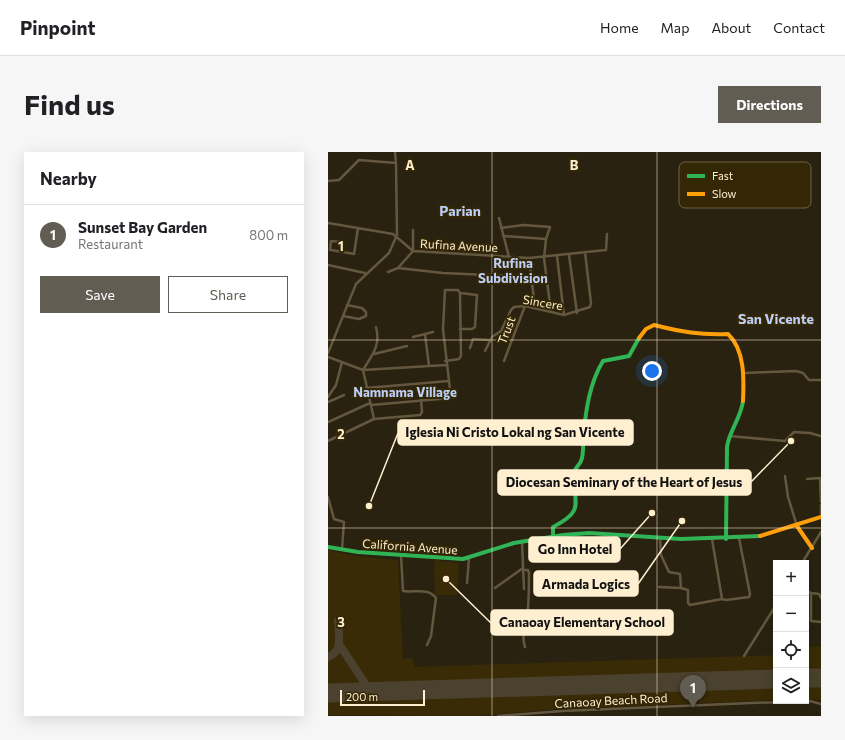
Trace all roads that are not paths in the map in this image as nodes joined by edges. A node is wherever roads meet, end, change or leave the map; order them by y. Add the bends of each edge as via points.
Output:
1 (395, 152) edge
2 (396, 163) junction
3 (328, 181) edge
4 (499, 218) dead end
5 (328, 223) edge
6 (358, 228) junction
7 (501, 228) junction
8 (413, 230) dead end
9 (607, 234) dead end
10 (397, 235) junction
11 (503, 236) junction
12 (546, 239) junction
13 (413, 251) junction
14 (340, 252) junction
15 (585, 252) junction
16 (569, 255) junction
17 (557, 256) junction
18 (509, 257) junction
19 (529, 258) junction
20 (544, 258) junction
21 (328, 265) edge
22 (398, 268) junction
23 (388, 272) dead end
24 (366, 274) junction
25 (531, 277) junction
26 (460, 293) junction
27 (347, 305) junction
28 (526, 306) junction
29 (535, 308) junction
30 (551, 312) junction
31 (577, 313) junction
32 (564, 315) junction
33 (343, 316) junction
34 (376, 327) dead end
35 (460, 329) junction
36 (433, 332) dead end
37 (425, 334) junction
38 (413, 337) dead end
39 (490, 340) junction
40 (407, 346) dead end
41 (470, 348) dead end
42 (485, 351) dead end
43 (328, 353) edge
44 (373, 354) junction
45 (328, 357) edge
46 (446, 361) junction
47 (504, 361) dead end
48 (342, 362) junction
49 (446, 365) junction
50 (430, 366) junction
51 (363, 370) junction
52 (743, 373) junction
53 (820, 380) edge
54 (449, 381) junction
55 (366, 388) junction
56 (344, 395) dead end
57 (328, 397) edge
58 (421, 399) junction
59 (328, 402) edge
60 (370, 404) junction
61 (374, 419) junction
62 (328, 422) edge
63 (729, 436) junction
64 (821, 436) edge
65 (328, 441) edge
66 (785, 476) dead end
67 (807, 479) dead end
68 (328, 497) edge
69 (821, 502) edge
70 (821, 505) edge
71 (821, 518) edge
72 (797, 526) junction
73 (821, 532) edge
74 (552, 537) junction
75 (660, 538) junction
76 (739, 538) junction
77 (712, 539) junction
78 (726, 539) junction
79 (522, 542) junction
80 (328, 547) edge
81 (812, 548) junction
82 (342, 549) junction
83 (401, 555) junction
84 (469, 558) junction
85 (804, 560) edge
86 (524, 569) junction
87 (467, 583) dead end
88 (659, 587) dead end
89 (495, 588) dead end
90 (681, 588) junction
91 (524, 589) dead end
92 (811, 593) joint
93 (821, 598) edge
94 (722, 599) junction
95 (773, 610) edge
96 (821, 622) edge
97 (427, 645) dead end
98 (525, 647) dead end
99 (744, 656) dead end
100 (821, 704) edge
101 (498, 716) edge

1 - 2 street
2 - 3 street via 358,161 342,179
2 - 10 street
4 - 7 street
5 - 6 street
6 - 10 street
6 - 14 street via 354,254
7 - 11 street
7 - 12 street via 524,225 549,226
8 - 13 street
9 - 15 street, Rufina Avenue via 606,250
10 - 13 street, Rufina Avenue
10 - 24 street via 388,253
11 - 12 street
11 - 18 street
12 - 20 street
13 - 18 street, Rufina Avenue
13 - 22 street
14 - 14 street via 330,250 331,241 341,242
15 - 16 street, Rufina Avenue
15 - 31 street, Sincere via 591,306 588,310
16 - 17 street, Rufina Avenue
16 - 31 street
17 - 20 street, Rufina Avenue
17 - 32 street
18 - 19 street, Rufina Avenue
19 - 20 street, Rufina Avenue
19 - 25 street
20 - 30 street
21 - 24 street
22 - 23 street
22 - 25 street via 443,274
24 - 27 street via 356,284
25 - 29 street
26 - 35 street
26 - 35 street via 475,293 477,297 475,327
26 - 46 street via 444,291 443,329
27 - 33 street
27 - 33 street via 362,308 366,316 358,319
28 - 29 street, Sincere
28 - 39 street, Sincere via 512,308 501,331
28 - 47 street, Trust
29 - 30 street, Sincere
30 - 32 street, Sincere
31 - 32 street, Sincere
33 - 43 street
34 - 44 street via 378,342
35 - 46 street via 461,357
36 - 37 street
37 - 38 street
37 - 50 street
39 - 41 street via 473,339
39 - 42 street, Sincere
40 - 44 street
44 - 51 street
45 - 48 street
46 - 49 street
48 - 51 street
48 - 57 street via 336,385
49 - 50 street
49 - 54 street
50 - 51 street
51 - 55 street
52 - 53 street via 796,371 803,373 809,380
52 - 63 street via 742,407
52 - 74 street via 734,340 728,334 700,335 657,325 646,329 629,356 603,360 591,387 581,462 574,474 577,503 568,519 553,526
54 - 55 street
54 - 58 street via 452,396 449,398
55 - 60 street
56 - 59 street
58 - 60 street
58 - 61 street via 420,415
60 - 61 street
60 - 62 street
61 - 65 street
63 - 64 street via 786,441 794,432
63 - 78 street
66 - 72 street
67 - 69 street via 820,478
68 - 82 street via 334,519 344,521
70 - 71 street
71 - 72 street, California Avenue
72 - 76 street, California Avenue via 757,537
72 - 81 street
73 - 81 street
74 - 75 street, California Avenue via 589,533
74 - 79 street, California Avenue
75 - 77 street, California Avenue
75 - 90 street via 662,558 669,572 680,574
76 - 78 street, California Avenue
76 - 94 street via 750,596
77 - 78 street, California Avenue
77 - 94 street
79 - 84 street, California Avenue
79 - 86 street
80 - 82 street, California Avenue
81 - 85 street
82 - 83 street, California Avenue
83 - 84 street, California Avenue via 449,560
83 - 97 street via 403,591 423,591 436,598 431,636
84 - 87 street
86 - 89 street
86 - 91 street
86 - 98 street via 529,573 530,593 522,636
88 - 90 street
90 - 94 street via 688,590 690,605
92 - 93 street via 819,594
92 - 96 street via 811,621
95 - 99 street
100 - 101 street, Canaoay Beach Road via 810,701 758,702

